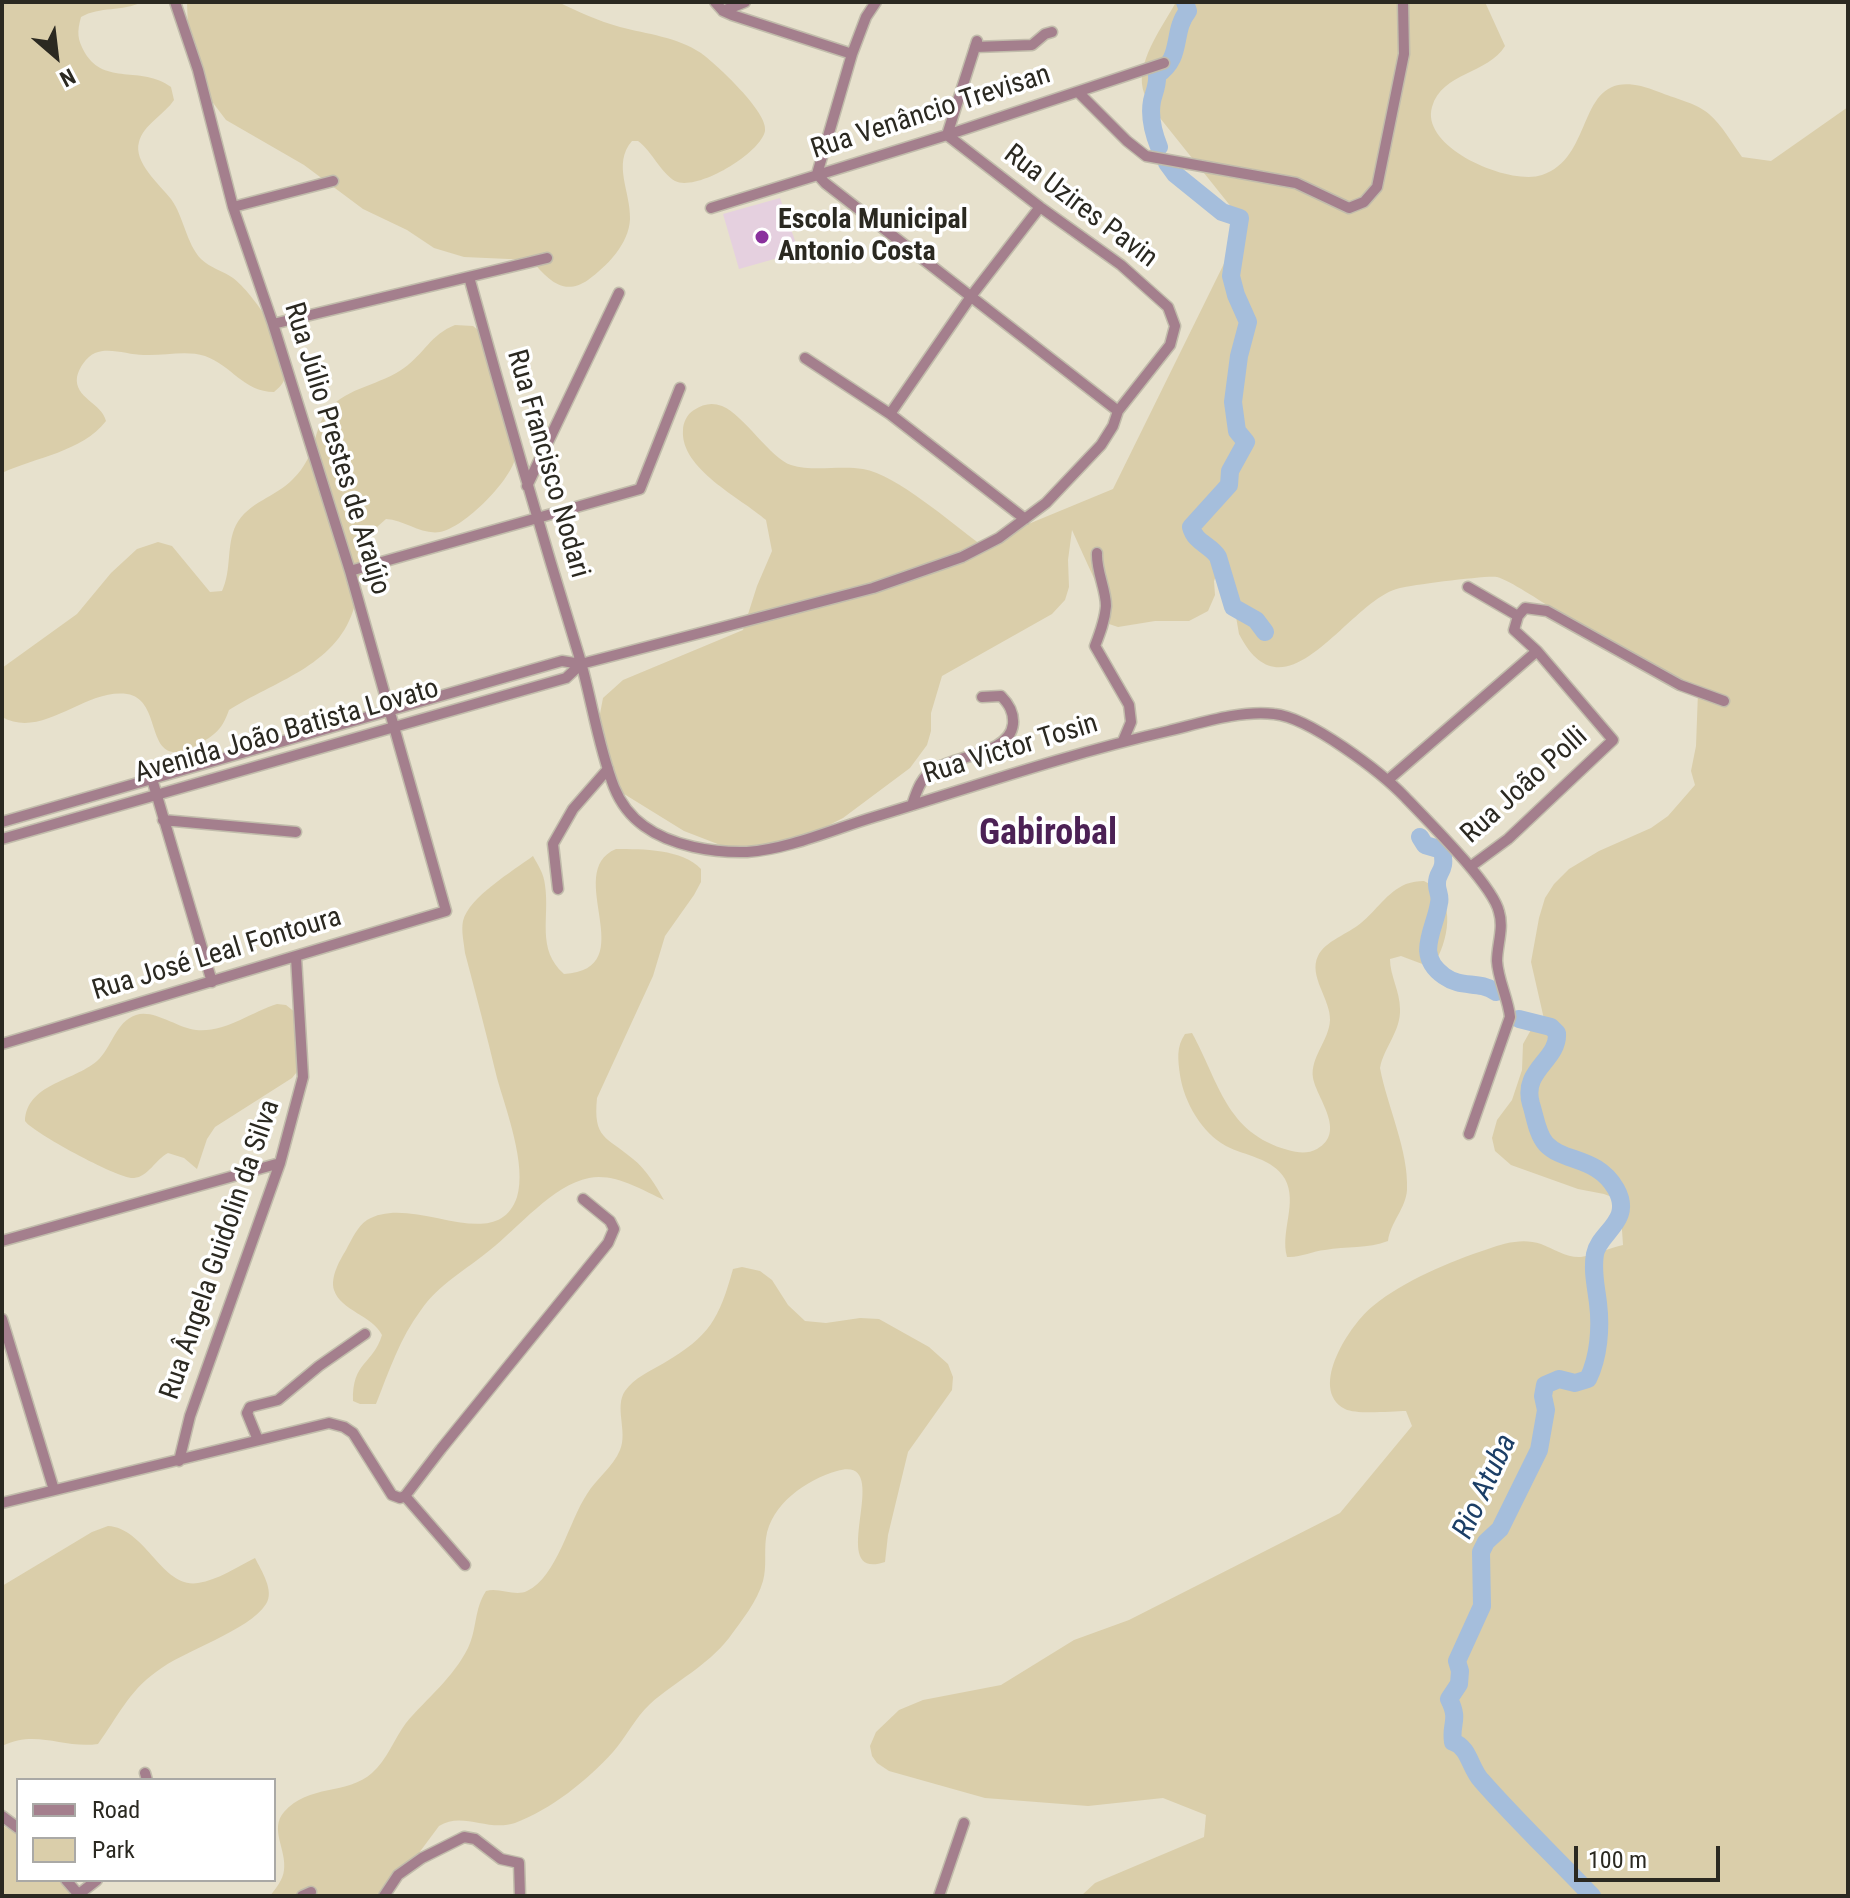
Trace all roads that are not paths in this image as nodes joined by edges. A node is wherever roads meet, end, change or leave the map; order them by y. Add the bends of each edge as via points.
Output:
1 (175, 2) edge
2 (715, 2) edge
3 (745, 2) edge
4 (876, 2) edge
5 (1403, 2) edge
6 (723, 11) junction
7 (1052, 32) dead end
8 (852, 54) junction
9 (1164, 63) dead end
10 (1078, 92) junction
11 (947, 135) junction
12 (817, 174) junction
13 (333, 181) dead end
14 (233, 207) junction
15 (1040, 207) junction
16 (711, 208) dead end
17 (547, 258) dead end
18 (469, 277) junction
19 (619, 293) dead end
20 (972, 295) junction
21 (273, 324) junction
22 (1175, 326) joint
23 (805, 358) dead end
24 (680, 388) dead end
25 (1118, 411) junction
26 (890, 414) junction
27 (527, 486) junction
28 (536, 518) junction
29 (1025, 519) junction
30 (1097, 553) dead end
31 (350, 571) junction
32 (1468, 587) dead end
33 (1518, 616) junction
34 (1537, 651) junction
35 (581, 664) junction
36 (982, 697) dead end
37 (1724, 701) dead end
38 (389, 711) junction
39 (394, 726) junction
40 (1123, 741) junction
41 (608, 769) junction
42 (152, 779) junction
43 (1388, 780) junction
44 (156, 795) junction
45 (912, 805) junction
46 (163, 820) junction
47 (2, 822) edge
48 (296, 832) dead end
49 (2, 839) edge
50 (1470, 867) junction
51 (558, 889) dead end
52 (446, 911) joint
53 (296, 957) junction
54 (212, 982) junction
55 (2, 1044) edge
56 (1469, 1134) dead end
57 (280, 1163) junction
58 (583, 1199) dead end
59 (2, 1241) edge
60 (2, 1319) edge
61 (365, 1334) dead end
62 (258, 1440) junction
63 (179, 1461) junction
64 (54, 1490) junction
65 (405, 1496) junction
66 (2, 1503) edge
67 (465, 1565) dead end
68 (964, 1823) dead end
69 (95, 1882) edge
70 (79, 1895) edge
71 (384, 1896) edge
72 (520, 1896) edge
73 (939, 1896) edge

1 - 14 street, Rua Júlio Prestes de Araújo
2 - 6 street
3 - 6 street
4 - 8 street
5 - 10 street via 1404,54 1377,187 1364,202 1349,208 1296,183 1146,156
6 - 8 street
7 - 11 street via 1032,45 976,44
8 - 12 street
9 - 10 street, Rua Venâncio Trevisan
10 - 11 street, Rua Venâncio Trevisan
11 - 12 street, Rua Venâncio Trevisan
11 - 15 street, Rua Uzires Pavin
12 - 16 street, Rua Venâncio Trevisan
12 - 20 street
13 - 14 street
14 - 21 street, Rua Júlio Prestes de Araújo
15 - 20 street
15 - 22 street, Rua Uzires Pavin via 1121,265 1168,307
17 - 18 street
18 - 21 street
18 - 27 street, Rua Francisco Nodari
19 - 27 street
20 - 25 street
20 - 26 street
21 - 31 street, Rua Júlio Prestes de Araújo
22 - 25 street, Avenida João Batista Lovato via 1170,345
23 - 26 street
24 - 28 street via 640,489
25 - 29 street, Avenida João Batista Lovato via 1101,445
26 - 29 street
27 - 28 street, Rua Francisco Nodari
28 - 31 street
28 - 35 street, Rua Francisco Nodari
29 - 35 street, Avenida João Batista Lovato via 962,557 873,588
30 - 40 street via 1106,604 1095,646 1129,705 1131,722
31 - 38 street, Rua Júlio Prestes de Araújo
32 - 33 street
33 - 34 street via 1514,630
33 - 37 street via 1525,608 1547,611 1680,685
34 - 43 street
34 - 50 street, Rua João Polli via 1613,740 1508,839
35 - 38 street, Avenida João Batista Lovato via 562,661
35 - 39 street, Avenida João Batista Lovato via 566,678
35 - 41 street, Rua Victor Tosin
36 - 45 street via 1001,696 1010,705 1011,734 1003,744 933,770 920,783
38 - 39 street, Rua Júlio Prestes de Araújo
38 - 42 street, Avenida João Batista Lovato
39 - 44 street, Avenida João Batista Lovato
39 - 52 street, Rua Júlio Prestes de Araújo
40 - 43 street, Rua Victor Tosin via 1223,718 1272,713 1302,723
40 - 45 street, Rua Victor Tosin
41 - 45 street, Rua Victor Tosin via 626,809 643,826 718,852 785,844
41 - 51 street via 573,809 553,844
42 - 44 street
42 - 47 street, Avenida João Batista Lovato
43 - 50 street, Rua Victor Tosin
44 - 46 street
44 - 49 street, Avenida João Batista Lovato
46 - 48 street
46 - 54 street
50 - 56 street, Rua Victor Tosin via 1499,909 1497,967 1510,1017
52 - 53 street, Rua José Leal Fontoura
53 - 54 street, Rua José Leal Fontoura
53 - 57 street, Rua Ângela Guidolin da Silva via 303,1077
54 - 55 street, Rua José Leal Fontoura
57 - 59 street
57 - 63 street, Rua Ângela Guidolin da Silva via 190,1416
58 - 65 street via 610,1221 614,1229 608,1243
60 - 64 street
61 - 62 street via 278,1400 250,1407 247,1413
62 - 63 street
62 - 65 street via 329,1423 344,1427 392,1495
63 - 64 street
64 - 66 street
65 - 67 street
68 - 73 street
69 - 70 street
71 - 72 street via 398,1875 464,1837 501,1859 519,1863

